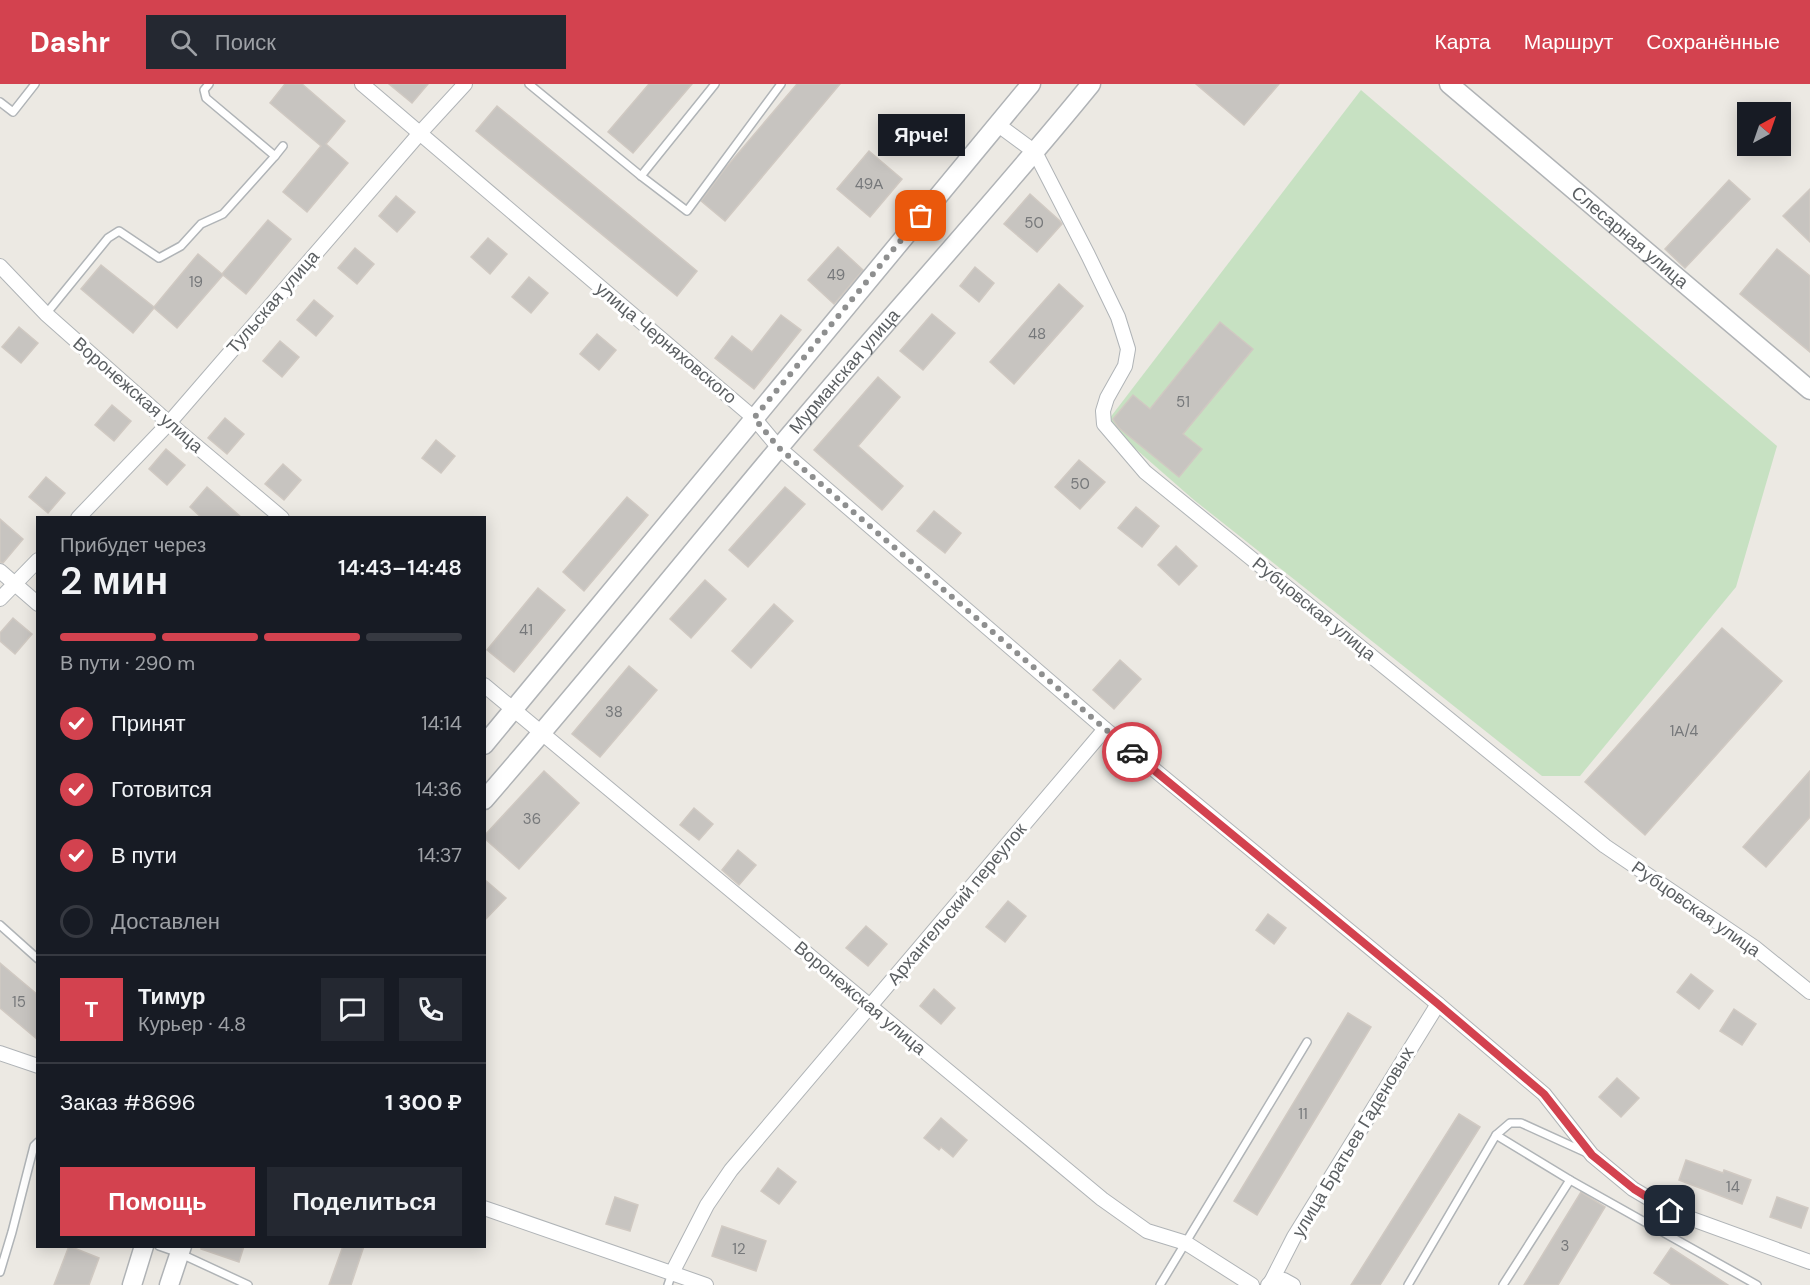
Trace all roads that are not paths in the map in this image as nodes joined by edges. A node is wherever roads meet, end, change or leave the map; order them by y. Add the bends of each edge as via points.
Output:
1 (209, 84) edge
2 (362, 84) edge
3 (465, 84) edge
4 (529, 84) edge
5 (715, 84) edge
6 (781, 84) edge
7 (1030, 84) edge
8 (1091, 84) edge
9 (1449, 84) edge
10 (32, 85) edge
11 (0, 102) edge
12 (997, 124) junction
13 (420, 133) junction
14 (284, 146) dead end
15 (1035, 152) junction
16 (275, 156) junction
17 (640, 176) junction
18 (0, 266) edge
19 (46, 315) junction
20 (1810, 390) edge
21 (754, 418) junction
22 (169, 423) junction
23 (779, 448) junction
24 (80, 516) edge
25 (280, 516) edge
26 (36, 562) edge
27 (0, 571) edge
28 (14, 585) junction
29 (0, 599) edge
30 (36, 602) edge
31 (486, 687) edge
32 (514, 710) junction
33 (1105, 729) junction
34 (542, 733) junction
35 (486, 742) edge
36 (486, 798) edge
37 (0, 925) edge
38 (36, 957) edge
39 (1810, 992) edge
40 (1438, 1004) junction
41 (870, 1006) junction
42 (1307, 1042) dead end
43 (0, 1053) edge
44 (36, 1065) edge
45 (1496, 1135) junction
46 (36, 1144) edge
47 (1592, 1155) junction
48 (1570, 1180) junction
49 (486, 1209) edge
50 (1185, 1243) junction
51 (143, 1248) edge
52 (181, 1250) edge
53 (1810, 1262) edge
54 (0, 1272) edge
55 (670, 1279) edge
56 (1270, 1283) edge
57 (132, 1285) edge
58 (169, 1285) edge
59 (248, 1285) edge
60 (706, 1285) edge
61 (1160, 1285) edge
62 (1252, 1285) edge
63 (1293, 1285) edge
64 (1408, 1285) edge
65 (1503, 1285) edge
66 (1756, 1285) edge

1 - 16 lane via 204,90 206,98
2 - 13 street, улица Черняховского
3 - 13 street, Тульская улица
4 - 17 lane
5 - 17 lane
6 - 17 lane via 687,212
7 - 12 main road
8 - 15 main road, Мурманская улица
9 - 20 main road, Слесарная улица
10 - 11 lane via 13,112
12 - 15 street, Рубцовская улица
12 - 21 main road
13 - 21 street, улица Черняховского
13 - 22 street, Тульская улица
14 - 16 lane
15 - 23 main road, Мурманская улица
15 - 39 street, Рубцовская улица via 1118,317 1128,350 1125,366 1107,398 1104,424 1145,472 1605,846 1754,947
16 - 19 lane via 223,214 201,224 181,246 159,258 119,231 108,238
18 - 19 street, Воронежская улица
19 - 22 street, Воронежская улица
21 - 23 street, улица Черняховского
21 - 32 main road
22 - 24 street, Тульская улица
22 - 25 street, Воронежская улица
23 - 33 street, улица Черняховского
23 - 34 main road, Мурманская улица
26 - 28 street
27 - 28 street
28 - 29 street
28 - 30 street
31 - 32 street, Воронежская улица
32 - 34 street, Воронежская улица
32 - 35 main road
33 - 40 street, улица Черняховского
33 - 41 street, Архангельский переулок
34 - 36 main road, Мурманская улица
34 - 41 street, Воронежская улица
37 - 38 lane
40 - 47 street, улица Черняховского via 1544,1094
40 - 56 street, улица Братьев Гаденовых via 1294,1237
41 - 50 street, Воронежская улица via 1102,1199 1147,1231
41 - 55 street, Архангельский переулок via 731,1170 707,1205
42 - 50 lane
43 - 44 street
45 - 47 lane via 1510,1123 1521,1123
45 - 48 lane
45 - 64 lane
46 - 54 lane
47 - 53 street, улица Черняховского via 1634,1189 1670,1211
48 - 65 lane
48 - 66 lane
49 - 55 street
50 - 61 lane
50 - 62 street, Воронежская улица
51 - 57 main road
52 - 58 main road
52 - 59 lane
55 - 60 street
56 - 63 street via 1284,1280

